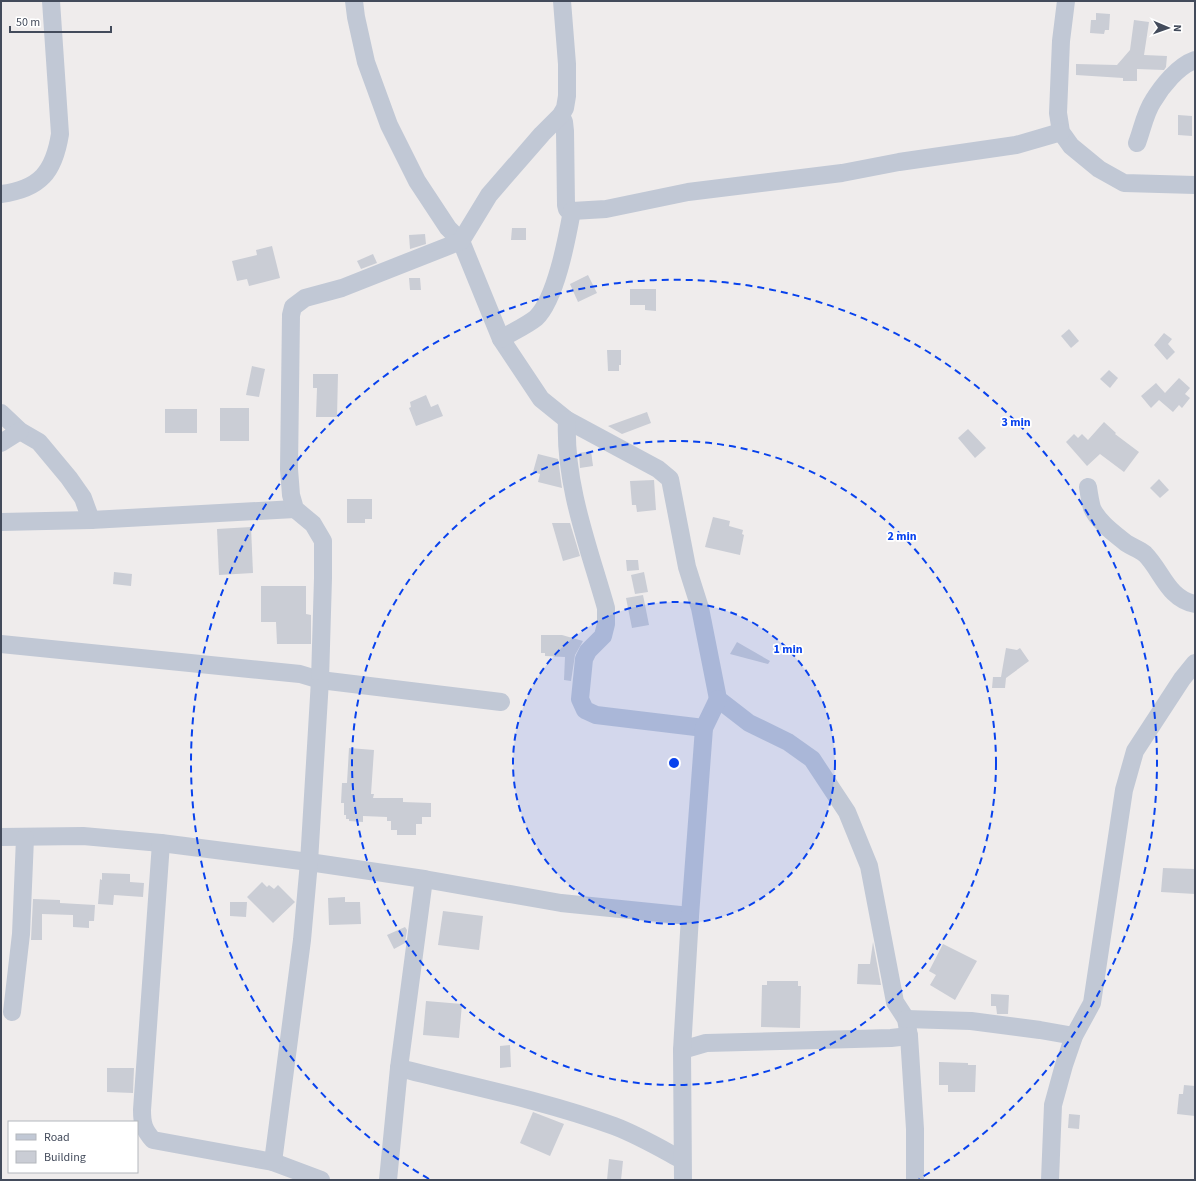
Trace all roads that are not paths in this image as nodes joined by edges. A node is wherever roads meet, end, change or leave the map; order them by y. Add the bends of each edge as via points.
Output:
1 (51, 1) edge
2 (354, 1) edge
3 (562, 1) edge
4 (1066, 1) edge
5 (1195, 60) edge
6 (561, 116) junction
7 (1061, 132) junction
8 (1137, 143) dead end
9 (1195, 185) edge
10 (1, 194) edge
11 (572, 211) junction
12 (461, 241) junction
13 (501, 338) junction
14 (1, 413) edge
15 (567, 420) junction
16 (20, 431) junction
17 (1, 443) edge
18 (1088, 487) dead end
19 (295, 509) junction
20 (91, 520) junction
21 (1, 522) edge
22 (1195, 604) edge
23 (1, 644) edge
24 (1195, 663) edge
25 (320, 680) junction
26 (718, 699) junction
27 (501, 702) dead end
28 (704, 728) junction
29 (1, 837) edge
30 (25, 838) junction
31 (161, 843) junction
32 (309, 862) junction
33 (424, 879) junction
34 (690, 916) junction
35 (12, 1012) dead end
36 (908, 1027) junction
37 (1074, 1036) junction
38 (682, 1050) junction
39 (399, 1068) junction
40 (682, 1160) junction
41 (273, 1162) junction
42 (321, 1180) edge
43 (388, 1180) edge
44 (683, 1180) edge
45 (915, 1180) edge
46 (1050, 1180) edge

1 - 10 street via 60,134 58,147 49,171 40,181 28,188
2 - 12 street via 366,62 389,125 417,181 448,228
3 - 6 street via 567,96
4 - 7 street via 1059,79 1058,114
5 - 8 street via 1185,64 1152,102
6 - 11 street via 565,130 566,205 567,209
6 - 12 street via 489,195
7 - 9 street via 1084,158 1124,183
7 - 11 street via 1016,145 842,173 688,192 606,209
11 - 13 street via 561,263 541,311 535,319
12 - 13 street
12 - 19 street via 342,288 305,298 293,307 289,469
13 - 15 street via 541,399
14 - 16 street
15 - 26 street via 658,469 670,479
15 - 28 street via 566,442 571,480 606,608 603,636 588,651 584,659 580,699 585,710 596,715
16 - 17 street
16 - 20 street via 39,442 69,478 83,498
18 - 22 street via 1093,509 1102,522 1143,553 1176,595 1186,603
19 - 20 street
19 - 25 street via 313,524 323,541
20 - 21 street
23 - 25 street via 300,674
24 - 37 street via 1135,751 1124,790 1092,1003
25 - 27 street
25 - 32 street
26 - 28 street
26 - 36 street via 749,724 788,742 812,759 847,812 869,866 895,1002
28 - 34 street
29 - 30 street
30 - 31 street via 83,836
30 - 35 street via 21,934
31 - 32 street
31 - 41 street via 142,1123 153,1140
32 - 33 street
32 - 41 street via 302,940
33 - 34 street via 561,903
33 - 39 street
34 - 38 street
36 - 37 street via 971,1021
36 - 38 street via 883,1038 706,1043
36 - 45 street via 915,1129
37 - 46 street via 1053,1106
38 - 40 street
39 - 40 street via 564,1110 614,1126 644,1138
39 - 43 street
40 - 44 street
41 - 42 street

